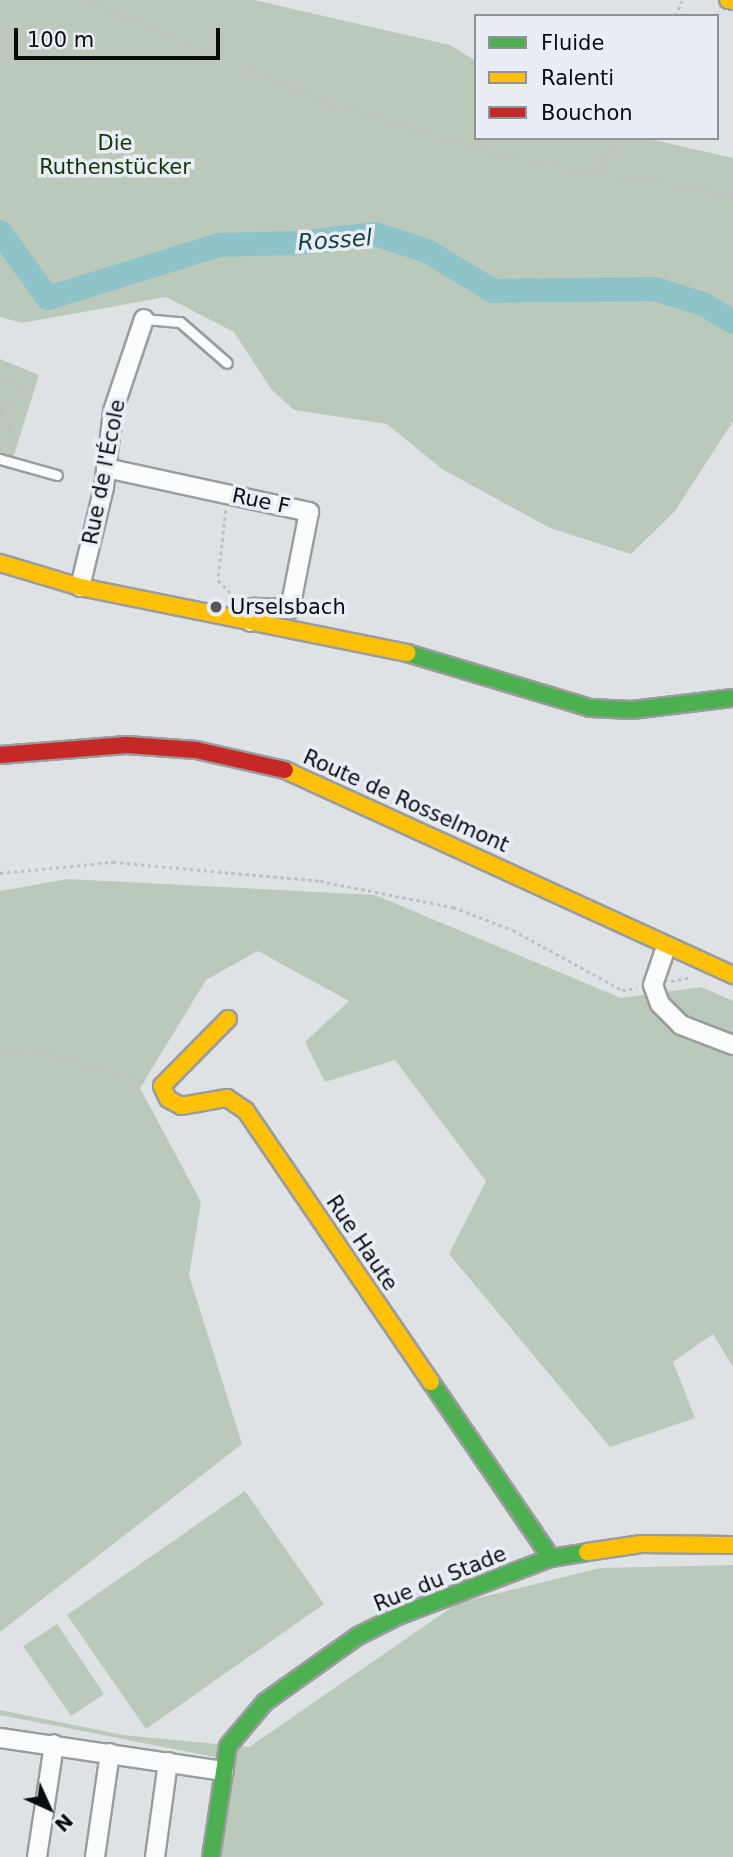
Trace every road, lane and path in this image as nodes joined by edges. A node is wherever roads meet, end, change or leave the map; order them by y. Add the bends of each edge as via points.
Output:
1 (86, 0) edge
2 (614, 140) edge
3 (598, 173) junction
4 (733, 195) edge
5 (144, 319) joint
6 (227, 363) dead end
7 (0, 377) edge
8 (0, 413) edge
9 (3, 460) edge
10 (107, 468) junction
11 (57, 475) dead end
12 (229, 495) junction
13 (0, 563) edge
14 (80, 587) junction
15 (251, 615) junction
16 (733, 698) edge
17 (0, 755) edge
18 (0, 873) edge
19 (666, 947) junction
20 (733, 975) edge
21 (695, 976) dead end
22 (653, 985) junction
23 (228, 1019) dead end
24 (733, 1045) edge
25 (0, 1051) edge
26 (162, 1086) junction
27 (733, 1545) edge
28 (551, 1558) junction
29 (0, 1738) edge
30 (54, 1744) junction
31 (110, 1753) junction
32 (168, 1762) junction
33 (224, 1771) junction
34 (37, 1857) edge
35 (95, 1857) edge
36 (155, 1857) edge
37 (211, 1857) edge

1 - 3 path via 320,100 514,159
2 - 3 path
3 - 4 path
5 - 6 lane via 180,323
5 - 10 street, Rue de l'École via 113,411
7 - 8 path via 14,377 22,390
8 - 9 path via 12,429
9 - 11 lane
10 - 12 street, Rue F
10 - 14 street, Rue de l'École
12 - 15 path via 218,580
12 - 15 street, Rue F via 309,512 290,609
13 - 14 street
14 - 15 street
15 - 16 street via 431,658 590,708 646,709
17 - 19 street, Route de Rosselmont via 127,745 196,750 300,773
18 - 22 path via 113,862 320,881 453,907 513,930 622,990
19 - 20 street, Route de Rosselmont
19 - 22 street
21 - 22 path
22 - 24 street via 660,1004 681,1025
23 - 26 street
25 - 26 path via 54,1055
26 - 28 street, Rue Haute via 168,1099 181,1106 227,1098 246,1111
27 - 28 street, Rue du Stade via 641,1544
28 - 33 street, Rue du Stade via 398,1616 358,1636 265,1702 240,1727 228,1746
29 - 30 street
30 - 31 street
30 - 34 street
31 - 32 street
31 - 35 street
32 - 33 street
32 - 36 street
33 - 37 street, Rue du Stade

